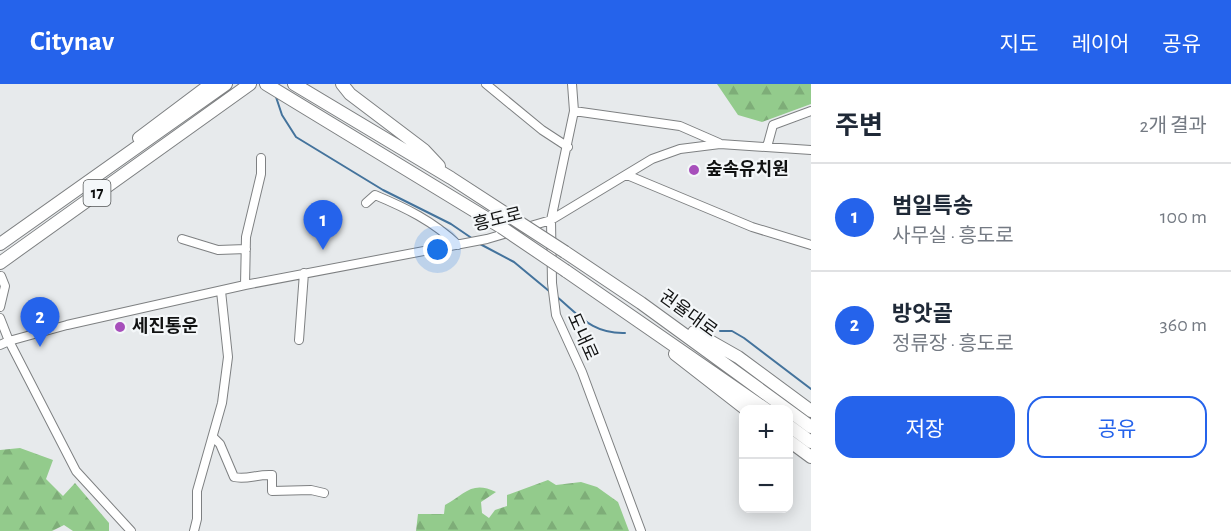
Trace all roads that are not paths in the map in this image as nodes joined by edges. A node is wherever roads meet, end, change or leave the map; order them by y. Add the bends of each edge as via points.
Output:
1 (211, 84) edge
2 (226, 84) edge
3 (250, 84) edge
4 (266, 84) edge
5 (342, 84) edge
6 (486, 84) edge
7 (572, 84) edge
8 (296, 85) edge
9 (574, 111) junction
10 (811, 111) edge
11 (171, 119) junction
12 (720, 144) junction
13 (568, 147) junction
14 (766, 147) junction
15 (811, 150) edge
16 (261, 158) dead end
17 (627, 175) junction
18 (451, 178) junction
19 (366, 202) dead end
20 (551, 220) junction
21 (0, 234) edge
22 (182, 239) dead end
23 (0, 244) edge
24 (460, 244) junction
25 (811, 245) edge
26 (246, 249) junction
27 (0, 269) edge
28 (304, 273) junction
29 (245, 285) junction
30 (621, 289) junction
31 (221, 291) junction
32 (609, 300) junction
33 (0, 306) edge
34 (0, 318) edge
35 (299, 340) dead end
36 (9, 341) junction
37 (0, 345) edge
38 (740, 405) edge
39 (760, 405) edge
40 (781, 405) edge
41 (811, 411) edge
42 (793, 414) edge
43 (811, 427) edge
44 (793, 428) edge
45 (213, 437) junction
46 (811, 442) edge
47 (793, 443) edge
48 (811, 457) edge
49 (324, 493) dead end
50 (131, 531) edge
51 (194, 531) edge
52 (641, 531) edge

1 - 11 highway
2 - 11 highway, 17
3 - 27 highway, 17 via 114,180
4 - 32 highway, 권율대로, bridge via 501,227
5 - 18 highway via 424,150
6 - 13 street
7 - 9 street, 도내로
8 - 18 highway
9 - 12 street via 680,126
9 - 13 street, 도내로
10 - 14 street via 773,125
11 - 21 highway via 23,223
11 - 23 highway, 17
12 - 14 street, 흥도로
12 - 17 street, 흥도로 via 680,149 652,159
13 - 20 street, 도내로
14 - 15 street, 흥도로
16 - 26 street
17 - 20 street, 흥도로
17 - 25 street via 752,227
18 - 30 highway, 권율대로, bridge
19 - 24 street via 375,195 414,212
20 - 24 street, 흥도로
20 - 52 street, 도내로 via 555,315 582,372
22 - 26 street via 218,250
24 - 28 street, 흥도로
26 - 29 street
27 - 33 street via 5,286
28 - 29 street, 흥도로
28 - 35 street
29 - 31 street, 흥도로
30 - 40 highway, 권율대로
30 - 41 highway via 738,357
31 - 36 street, 흥도로
31 - 45 street via 228,357
32 - 38 highway
32 - 39 highway, 권율대로
34 - 36 street
36 - 37 street, 흥도로
36 - 50 street via 76,471
42 - 43 highway, 권율대로
44 - 46 highway
45 - 49 street via 234,477 272,475 272,491
45 - 51 street via 196,491
47 - 48 highway

